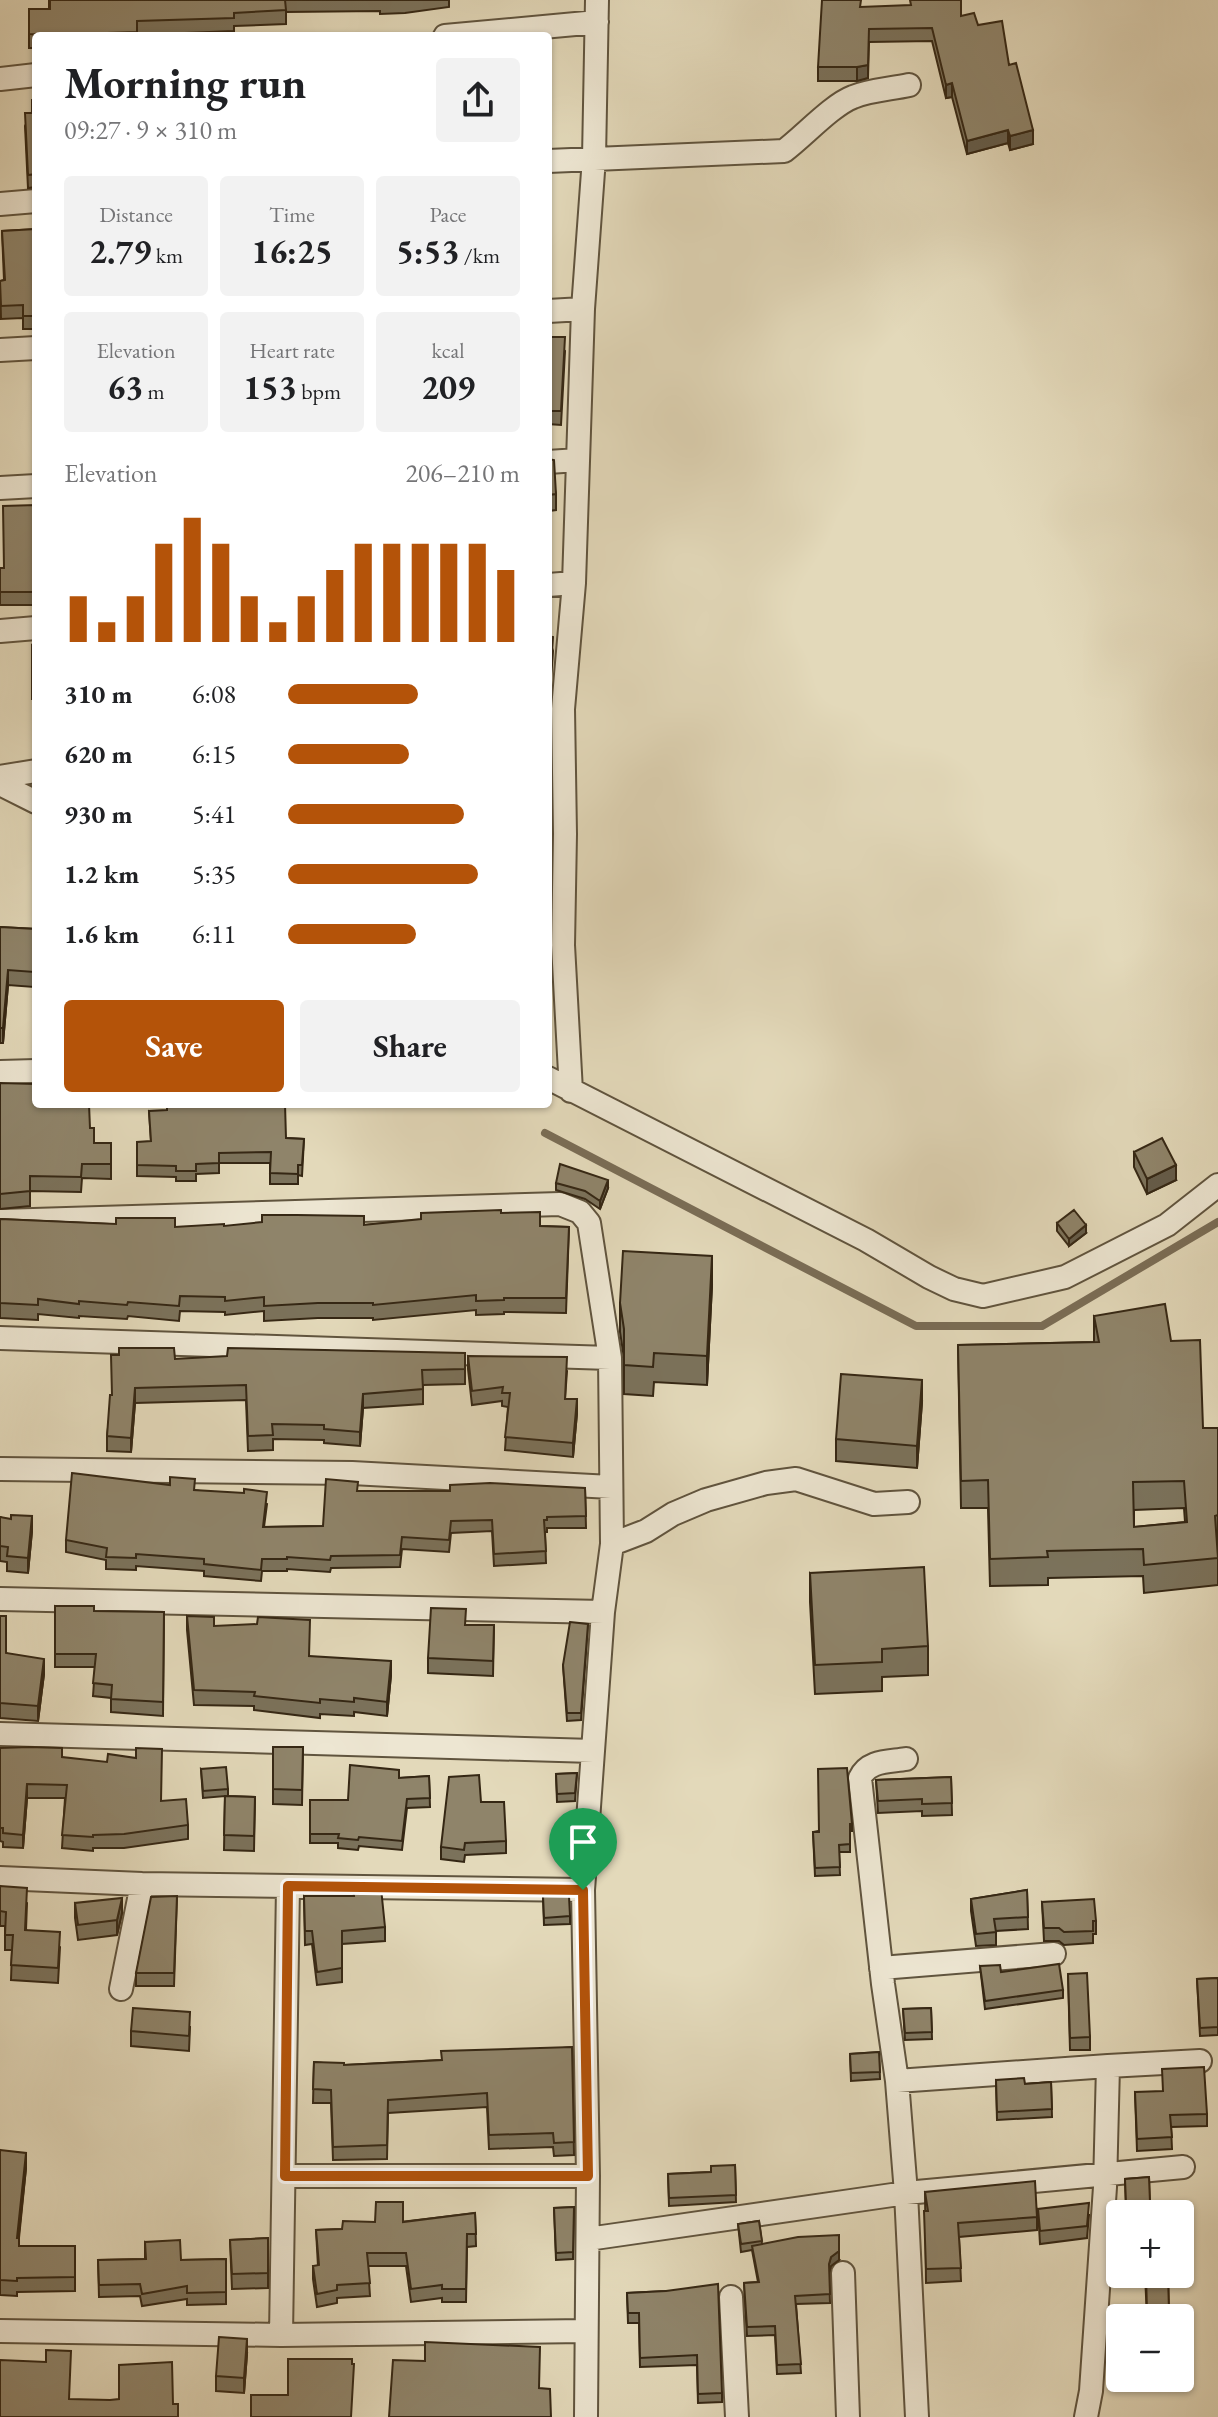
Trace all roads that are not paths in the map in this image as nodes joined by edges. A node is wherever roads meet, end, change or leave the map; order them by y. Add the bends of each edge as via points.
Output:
1 (597, 11) edge
2 (469, 32) edge
3 (32, 75) edge
4 (0, 79) edge
5 (909, 85) dead end
6 (594, 158) junction
7 (552, 161) edge
8 (32, 201) edge
9 (0, 204) edge
10 (583, 309) junction
11 (552, 311) edge
12 (32, 348) edge
13 (0, 350) edge
14 (578, 460) junction
15 (552, 462) edge
16 (32, 486) edge
17 (0, 488) edge
18 (574, 583) junction
19 (552, 585) edge
20 (32, 628) edge
21 (0, 631) edge
22 (555, 709) edge
23 (32, 772) edge
24 (0, 777) edge
25 (0, 784) edge
26 (32, 800) edge
27 (556, 835) edge
28 (32, 1071) edge
29 (0, 1072) edge
30 (552, 1080) edge
31 (571, 1091) junction
32 (1218, 1185) edge
33 (0, 1221) edge
34 (0, 1338) edge
35 (610, 1358) junction
36 (0, 1469) edge
37 (611, 1487) junction
38 (908, 1502) dead end
39 (612, 1544) junction
40 (0, 1599) edge
41 (603, 1612) junction
42 (0, 1734) edge
43 (593, 1751) junction
44 (906, 1759) dead end
45 (0, 1878) edge
46 (142, 1884) junction
47 (288, 1886) junction
48 (583, 1890) junction
49 (1054, 1954) dead end
50 (881, 1968) junction
51 (121, 1989) dead end
52 (1200, 2061) dead end
53 (1108, 2066) junction
54 (897, 2081) junction
55 (1183, 2167) dead end
56 (285, 2176) junction
57 (588, 2176) junction
58 (1105, 2176) junction
59 (906, 2193) junction
60 (588, 2239) junction
61 (843, 2273) dead end
62 (731, 2297) dead end
63 (0, 2331) edge
64 (585, 2331) junction
65 (281, 2335) junction
66 (586, 2417) edge
67 (737, 2417) edge
68 (848, 2417) edge
69 (917, 2417) edge
70 (1086, 2417) edge

1 - 2 street
1 - 6 street
3 - 4 street
5 - 6 street via 853,97 784,151
6 - 7 street
6 - 10 street
8 - 9 street
10 - 11 street
10 - 14 street
12 - 13 street
14 - 15 street
14 - 18 street
16 - 17 street
18 - 19 street
18 - 22 street
20 - 21 street
22 - 27 street
23 - 24 street
25 - 26 street
27 - 31 street
28 - 29 street
30 - 31 street
31 - 32 street via 929,1277 983,1296 1065,1277 1167,1225
33 - 35 street via 560,1204 580,1212 589,1223
34 - 35 street
35 - 37 street
36 - 37 street via 352,1473
37 - 39 street
38 - 39 street via 874,1504 796,1479 766,1483 706,1500
39 - 41 street
40 - 41 street
41 - 43 street
42 - 43 street
43 - 48 street
44 - 50 street via 871,1764 860,1778
45 - 46 street
46 - 47 street
46 - 51 street
47 - 48 street
47 - 56 street
48 - 57 street
49 - 50 street
50 - 54 street
52 - 53 street
53 - 54 street
53 - 58 street
54 - 59 street
55 - 58 street
56 - 57 street
56 - 65 street
57 - 60 street
58 - 59 street
58 - 70 street
59 - 60 street
59 - 69 street
60 - 64 street
61 - 68 street
62 - 67 street
63 - 65 street
64 - 65 street
64 - 66 street

